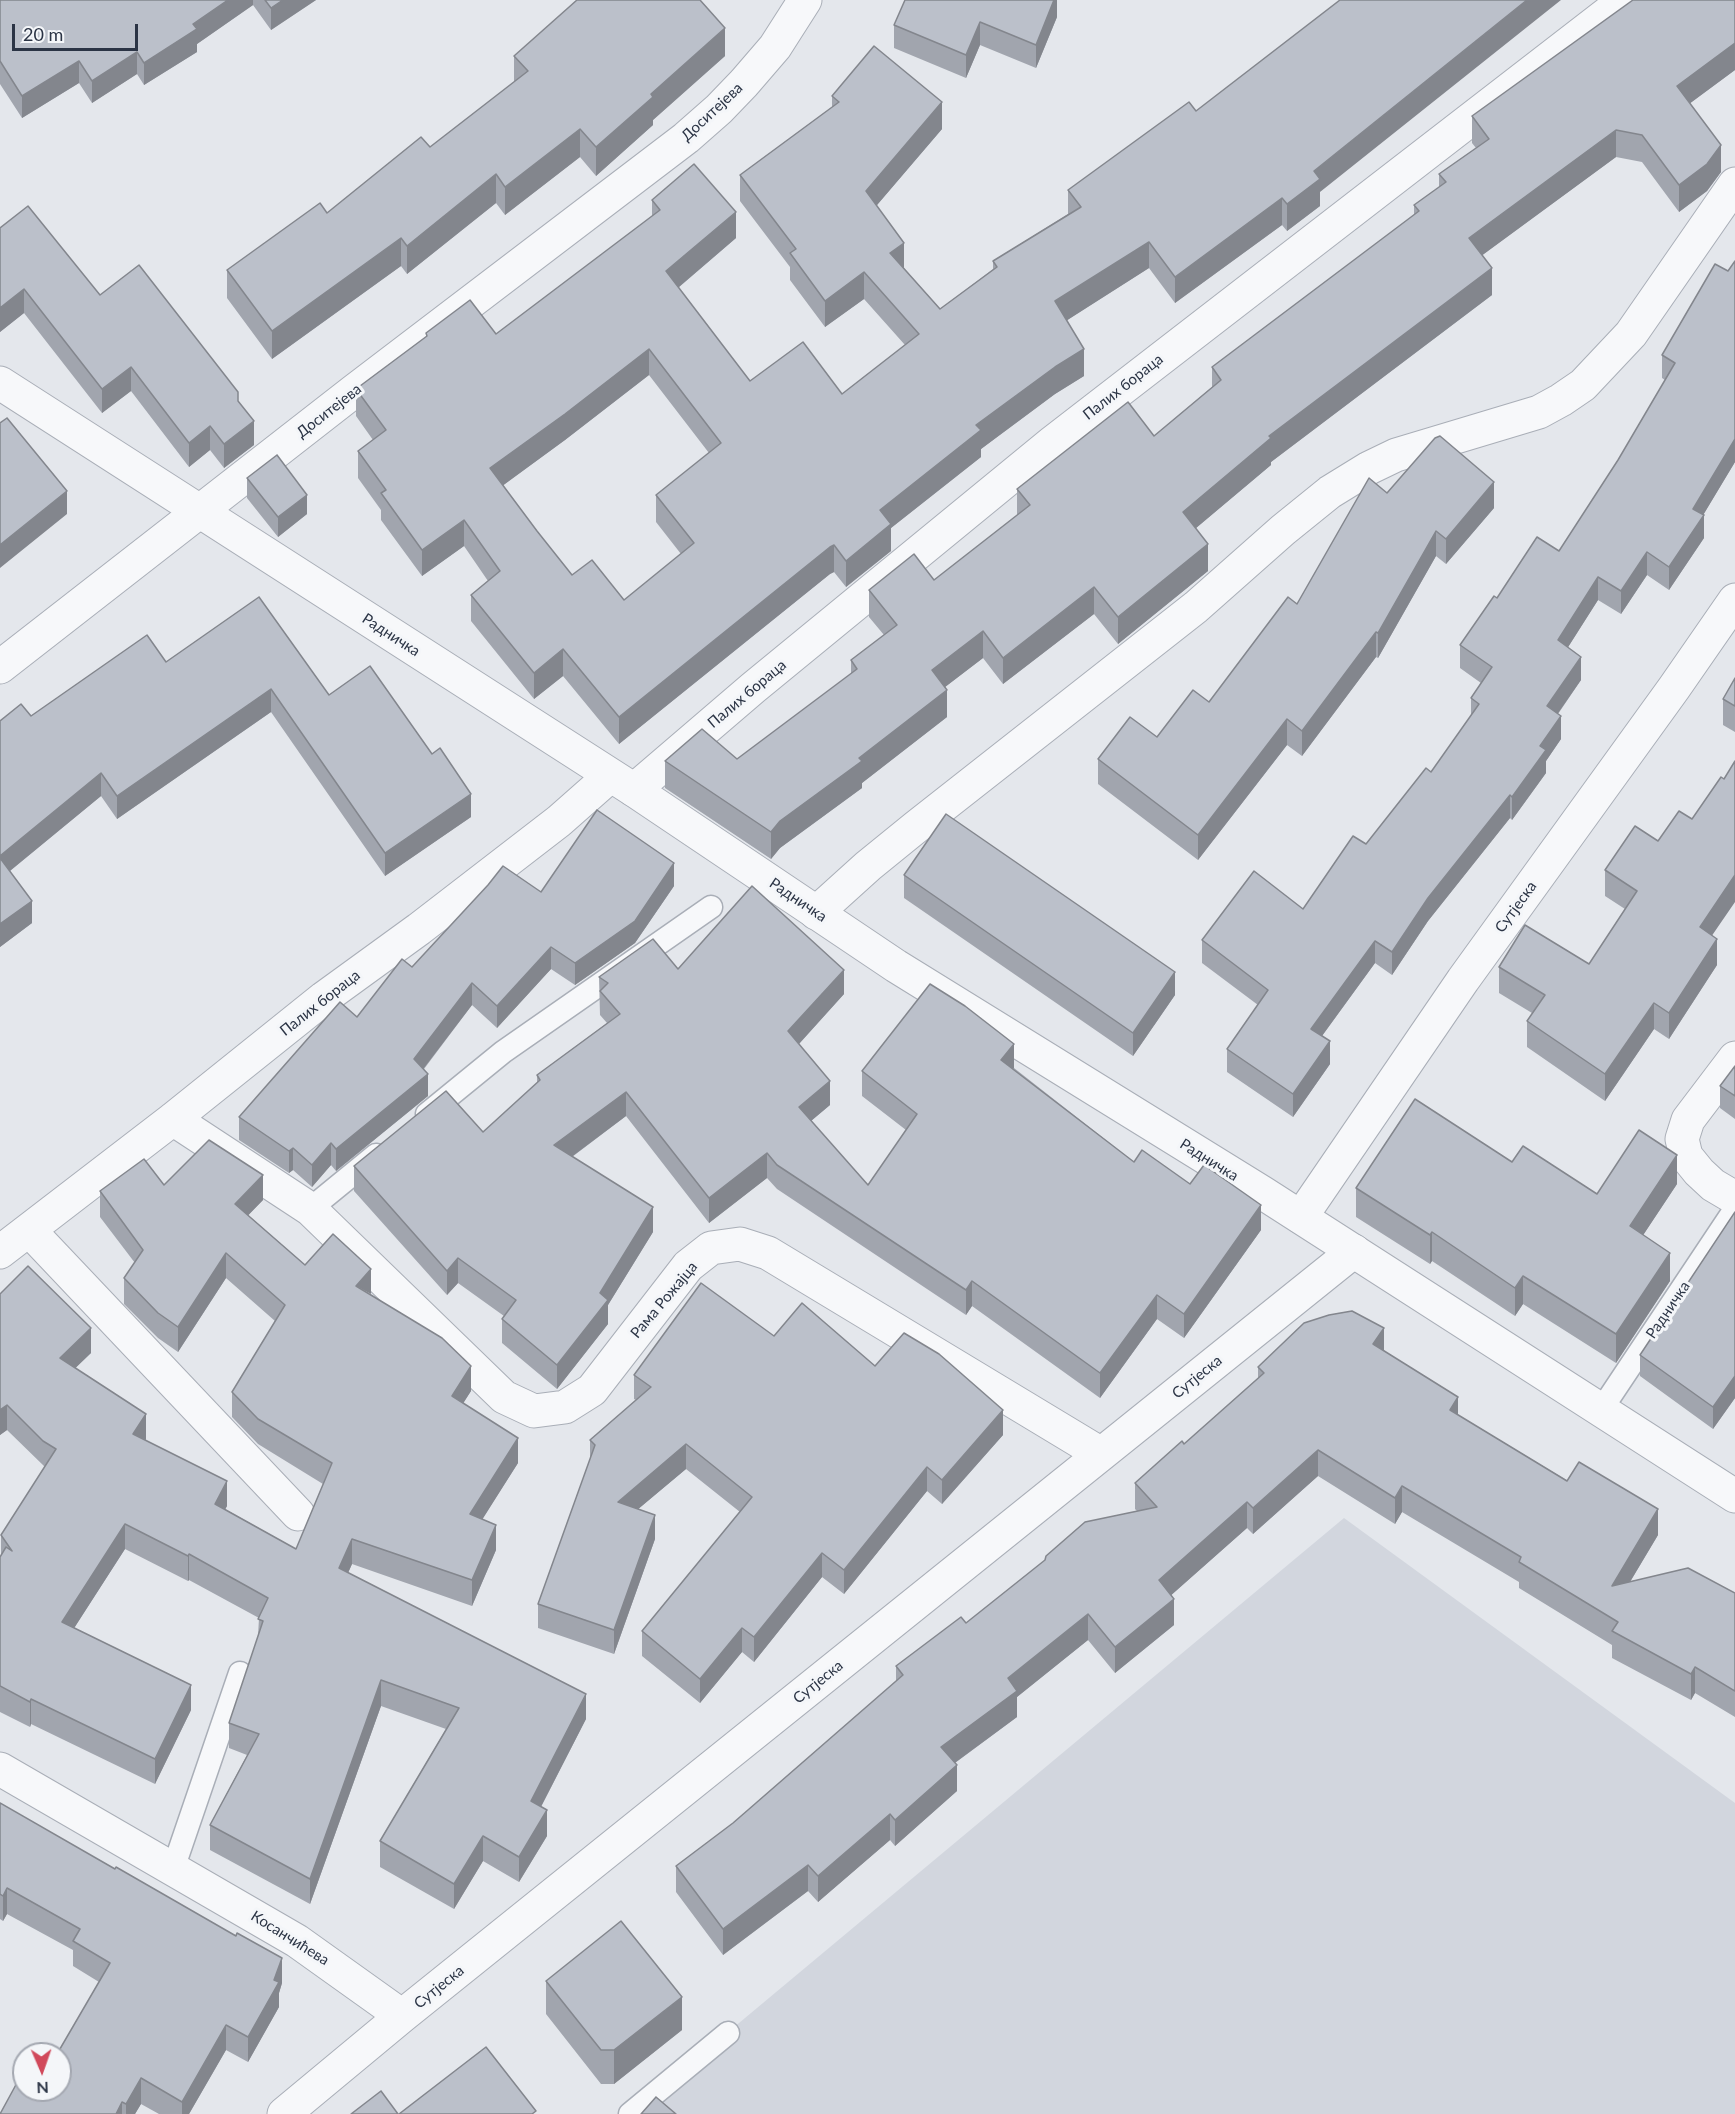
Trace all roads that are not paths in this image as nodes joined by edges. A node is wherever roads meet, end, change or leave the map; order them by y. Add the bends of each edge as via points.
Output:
1 (805, 0) edge
2 (1625, 0) edge
3 (1735, 184) edge
4 (0, 383) edge
5 (200, 511) junction
6 (1735, 600) edge
7 (0, 667) edge
8 (622, 783) junction
9 (711, 907) dead end
10 (816, 913) junction
11 (1735, 1058) edge
12 (173, 1119) junction
13 (411, 1127) edge
14 (393, 1142) edge
15 (1735, 1198) edge
16 (310, 1209) junction
17 (1735, 1209) edge
18 (1301, 1217) junction
19 (29, 1230) junction
20 (1354, 1251) junction
21 (0, 1252) edge
22 (1601, 1410) junction
23 (1101, 1454) junction
24 (1735, 1496) edge
25 (298, 1514) dead end
26 (240, 1673) dead end
27 (0, 1769) edge
28 (173, 1869) junction
29 (402, 2016) junction
30 (728, 2033) dead end
31 (284, 2114) edge
32 (630, 2114) edge

1 - 5 street, Доситејева via 775,47 687,138
2 - 8 street, Палих бораца via 1053,442 762,681
3 - 10 street via 1631,334 1583,385 1539,412 1396,455 1330,492 1196,607 952,798
4 - 5 street, Радничка
5 - 7 street, Доситејева
5 - 8 street, Радничка
6 - 18 street, Сутјеска via 1462,980
8 - 10 street, Радничка
8 - 12 street, Палих бораца via 559,821 324,998
9 - 13 lane via 503,1052
10 - 18 street, Радничка
11 - 15 street via 1688,1120 1682,1139 1686,1156 1699,1172
12 - 16 street, Рама Рожајца
12 - 19 street, Палих бораца
14 - 16 lane
16 - 23 street, Рама Рожајца via 504,1397 534,1411 565,1407 592,1390 688,1266 711,1248 740,1244 768,1253
17 - 22 lane, Радничка
18 - 20 street, Радничка
19 - 21 street, Палих бораца
19 - 25 street
20 - 22 street, Радничка
20 - 23 street, Сутјеска
22 - 24 street, Радничка
23 - 29 street, Сутјеска
26 - 28 lane
27 - 28 street, Косанчићева
28 - 29 street, Косанчићева via 297,1941
29 - 31 street, Сутјеска
30 - 32 lane

